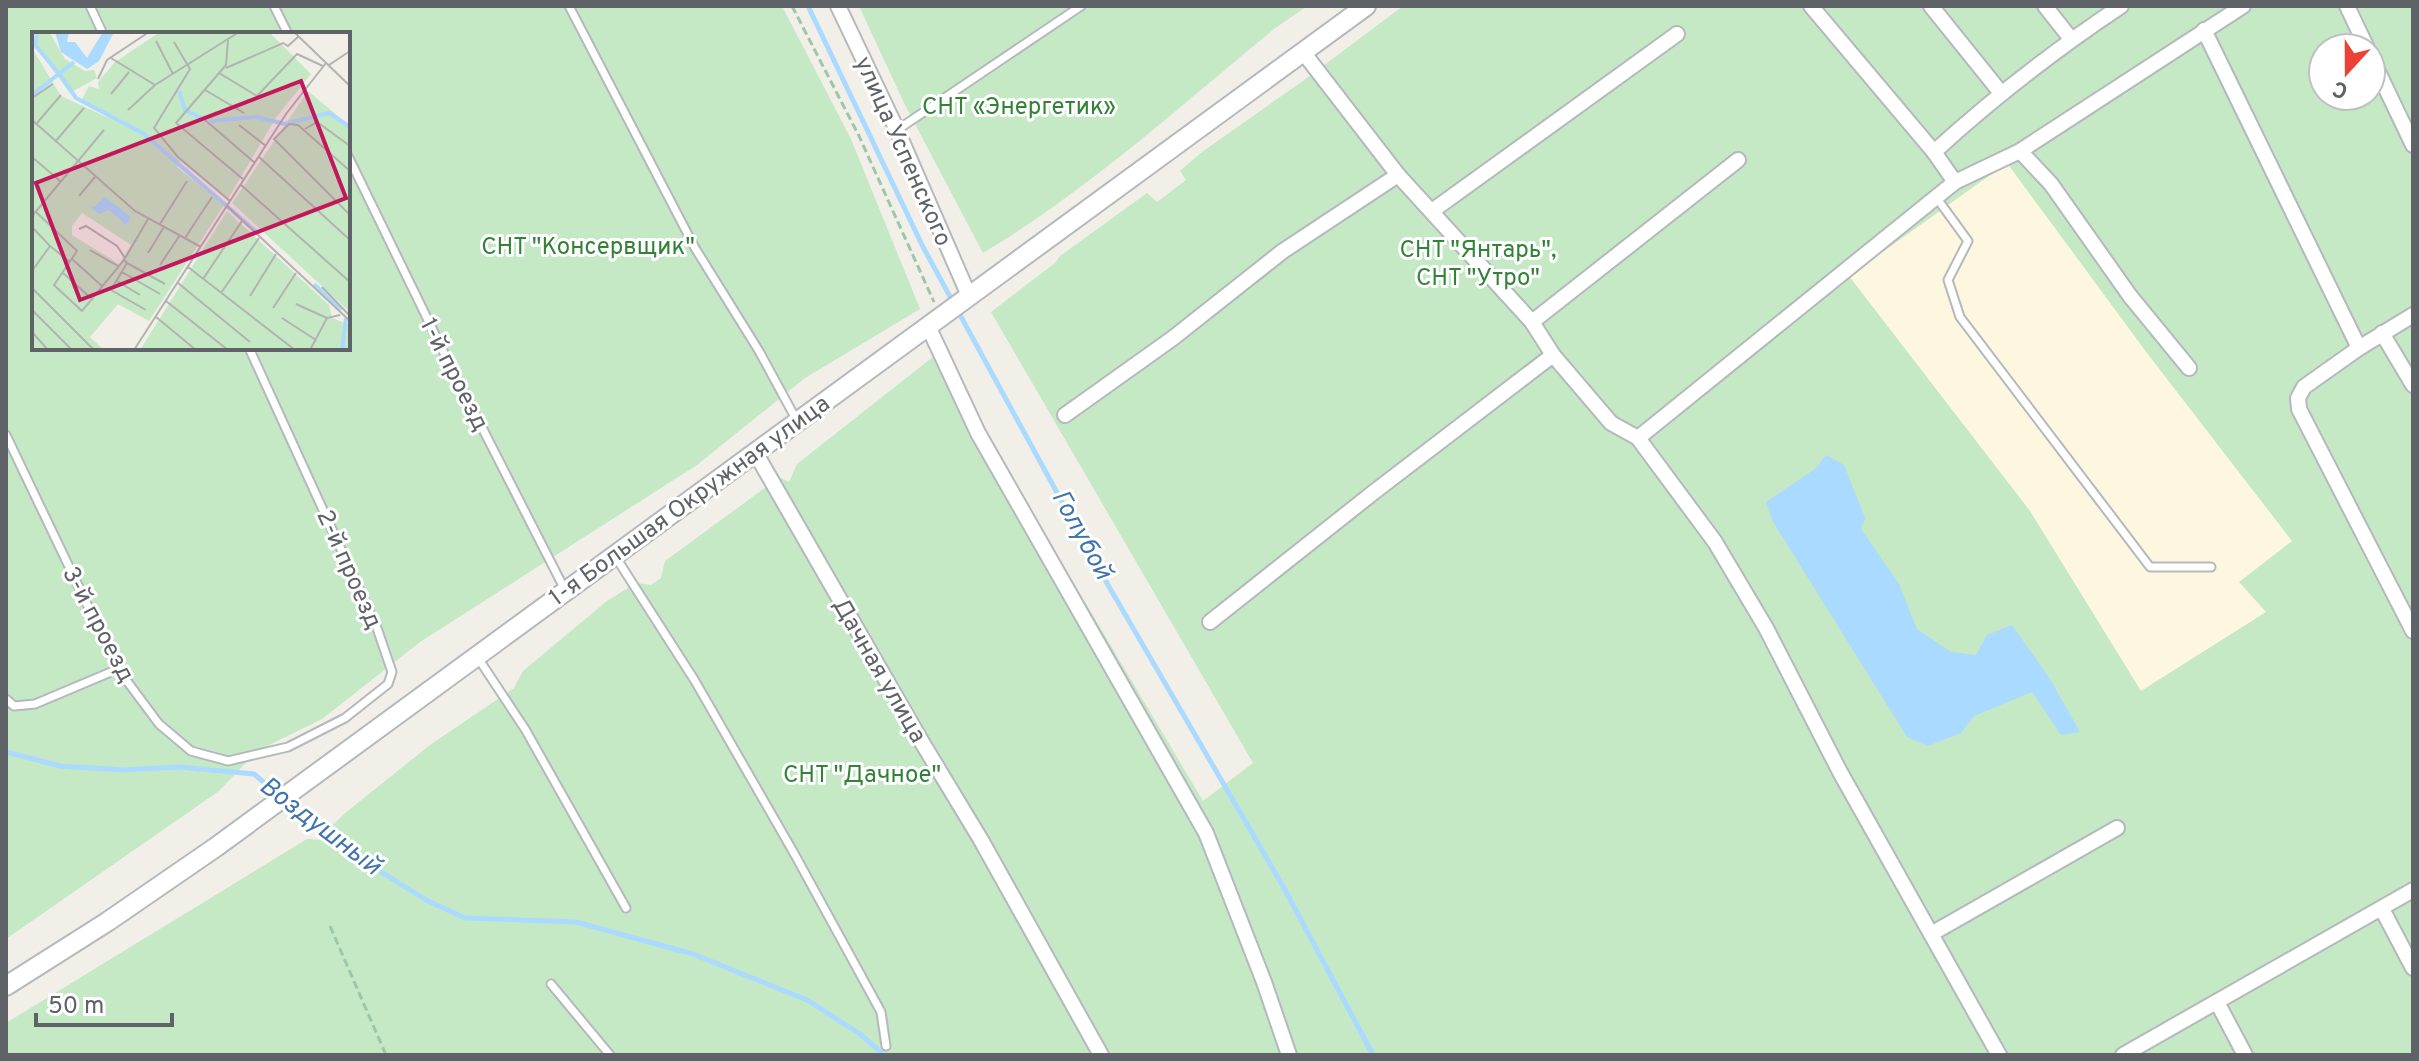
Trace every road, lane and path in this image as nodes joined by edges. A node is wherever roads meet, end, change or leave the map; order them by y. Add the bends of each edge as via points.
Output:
1 (90, 6) edge
2 (274, 6) edge
3 (569, 6) edge
4 (792, 6) edge
5 (838, 6) edge
6 (1081, 6) edge
7 (1366, 6) edge
8 (1811, 6) edge
9 (1931, 6) edge
10 (2045, 6) edge
11 (2121, 6) edge
12 (2243, 6) edge
13 (2347, 6) edge
14 (2204, 30) junction
15 (102, 32) edge
16 (287, 32) edge
17 (2359, 32) edge
18 (1677, 34) dead end
19 (2071, 39) junction
20 (1303, 52) junction
21 (2387, 91) edge
22 (2001, 93) junction
23 (897, 130) junction
24 (2413, 145) edge
25 (2020, 151) junction
26 (1934, 152) junction
27 (350, 160) edge
28 (1738, 160) dead end
29 (1398, 175) junction
30 (1955, 182) junction
31 (1936, 197) junction
32 (1432, 211) junction
33 (969, 296) junction
34 (2413, 315) edge
35 (934, 321) junction
36 (1532, 322) junction
37 (2382, 333) junction
38 (2359, 348) junction
39 (250, 350) edge
40 (1553, 355) junction
41 (2189, 368) dead end
42 (2413, 385) edge
43 (1065, 415) dead end
44 (797, 421) junction
45 (6, 435) edge
46 (1638, 438) junction
47 (755, 452) junction
48 (614, 554) junction
49 (2211, 567) dead end
50 (565, 590) junction
51 (1210, 622) dead end
52 (2413, 631) edge
53 (477, 656) junction
54 (118, 669) junction
55 (6, 699) edge
56 (288, 747) joint
57 (2117, 828) dead end
58 (2413, 890) edge
59 (626, 908) dead end
60 (2382, 909) junction
61 (330, 926) dead end
62 (1931, 934) junction
63 (2413, 968) edge
64 (551, 984) dead end
65 (6, 986) edge
66 (2217, 1002) junction
67 (886, 1046) dead end
68 (386, 1055) edge
69 (610, 1055) edge
70 (1101, 1055) edge
71 (1289, 1055) edge
72 (1999, 1055) edge
73 (2123, 1055) edge
74 (2245, 1055) edge

1 - 15 lane
2 - 16 lane
3 - 44 lane via 695,248
4 - 35 path via 859,136
5 - 23 street, улица Успенского
6 - 23 lane
7 - 20 street, 1-я Большая Окружная улица
8 - 26 street
9 - 22 street
10 - 19 street
11 - 19 street
12 - 14 street
13 - 17 street
14 - 25 street
14 - 38 street
18 - 32 street
19 - 22 street
20 - 29 street
20 - 33 street, 1-я Большая Окружная улица
21 - 24 street
22 - 26 street
23 - 33 street, улица Успенского
25 - 30 street
25 - 41 street via 2051,184
26 - 30 street
27 - 50 lane, 1-й проезд
28 - 36 street
29 - 32 street
29 - 43 street via 1283,251
30 - 31 street
31 - 46 street
31 - 49 lane via 1968,241 1948,280 1960,317 2150,567
32 - 36 street
33 - 35 street, 1-я Большая Окружная улица
34 - 37 street
35 - 44 street, 1-я Большая Окружная улица
35 - 71 street via 978,433 1206,833
36 - 40 street
37 - 38 street
37 - 42 street
38 - 52 street via 2304,387 2299,409
39 - 56 lane, 2-й проезд via 377,628 392,672 388,684 345,718
40 - 46 street via 1611,423
40 - 51 street
44 - 47 street, 1-я Большая Окружная улица
45 - 54 lane, 3-й проезд
46 - 62 street via 1715,542 1766,628
47 - 48 street, 1-я Большая Окружная улица
47 - 70 street, Дачная улица
48 - 50 street, 1-я Большая Окружная улица
48 - 67 lane via 795,855 881,1012
50 - 53 street, 1-я Большая Окружная улица
53 - 59 lane via 525,729
53 - 65 street, 1-я Большая Окружная улица via 216,847
54 - 55 lane via 35,704 14,706
54 - 56 lane, 3-й проезд via 159,724 191,751 228,761
57 - 62 street
58 - 60 street
60 - 63 street
60 - 66 street
61 - 68 path
62 - 72 street
64 - 69 lane
66 - 73 street
66 - 74 street

